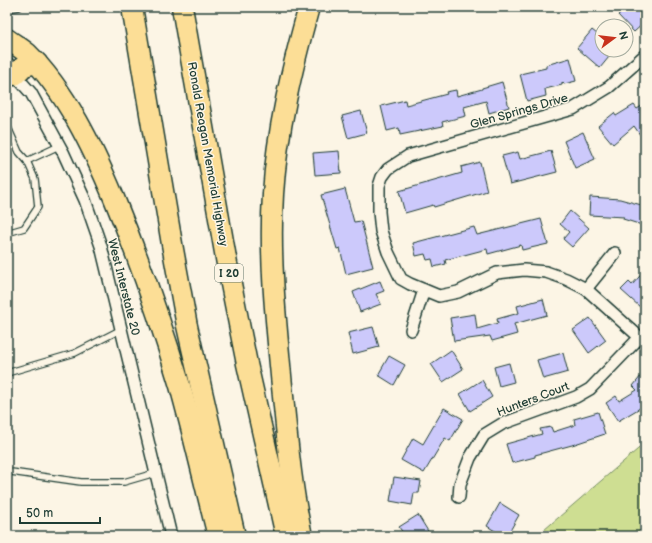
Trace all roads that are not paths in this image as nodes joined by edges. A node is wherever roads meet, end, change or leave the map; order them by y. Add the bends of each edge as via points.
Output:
1 (19, 7) edge
2 (132, 7) edge
3 (182, 7) edge
4 (308, 7) edge
5 (7, 9) edge
6 (7, 39) edge
7 (645, 55) edge
8 (37, 64) junction
9 (11, 68) edge
10 (7, 125) edge
11 (60, 146) junction
12 (27, 161) junction
13 (7, 233) edge
14 (615, 253) dead end
15 (586, 289) junction
16 (424, 290) junction
17 (122, 329) junction
18 (411, 330) dead end
19 (642, 340) edge
20 (7, 373) edge
21 (7, 470) edge
22 (155, 474) junction
23 (459, 497) dead end
24 (171, 536) edge
25 (218, 536) edge
26 (235, 536) edge
27 (286, 536) edge
28 (302, 536) edge

1 - 5 lane
2 - 26 highway via 187,326
3 - 27 highway, Ronald Reagan Memorial Highway / I 20 via 247,364
4 - 28 highway via 293,62 280,130 273,193 272,244 285,418
6 - 8 highway via 26,52
7 - 16 street, Glen Springs Drive via 609,87 573,109 408,156 388,169 379,186 381,231 401,279
8 - 9 highway
8 - 25 highway via 53,84 98,161 130,239 152,297 180,387
9 - 11 street, West Interstate 20 via 31,93
10 - 12 lane via 19,152
11 - 12 lane
11 - 17 street, West Interstate 20 via 85,200 101,246
12 - 13 lane via 35,179 38,207 24,228
14 - 15 street
15 - 16 street via 546,272 524,270 497,273 458,292 439,296
15 - 19 street
16 - 18 street
17 - 20 lane via 75,353
17 - 22 street, West Interstate 20
19 - 23 street, Hunters Court via 590,389 576,397 502,424 484,435 470,458 460,484
21 - 22 lane via 81,482 124,482
22 - 24 street, West Interstate 20

